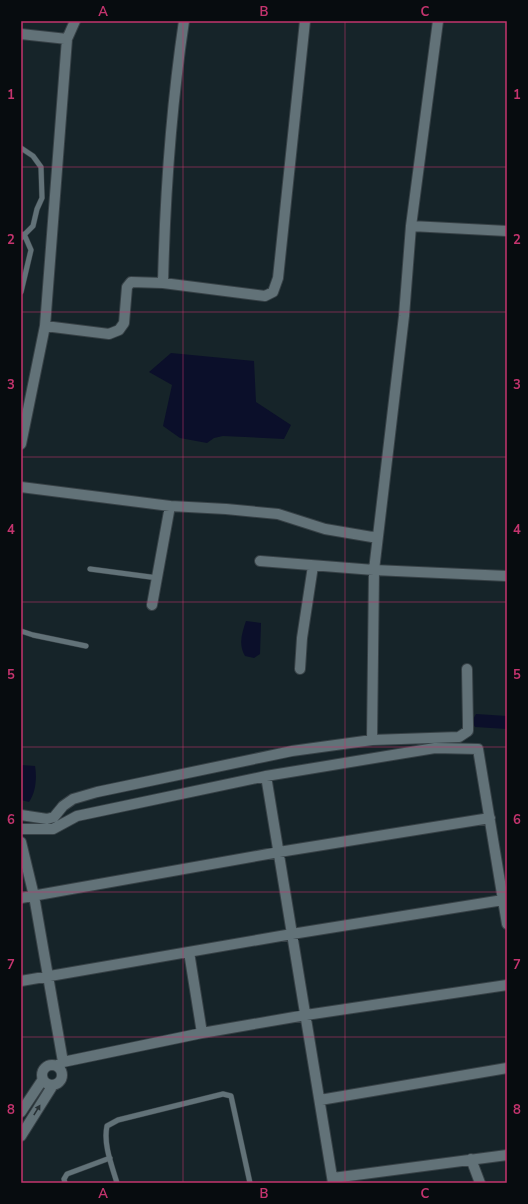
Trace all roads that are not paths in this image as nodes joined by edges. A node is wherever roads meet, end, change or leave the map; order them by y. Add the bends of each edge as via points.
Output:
1 (75, 21) edge
2 (184, 21) edge
3 (306, 21) edge
4 (438, 21) edge
5 (21, 34) edge
6 (67, 39) junction
7 (21, 148) edge
8 (411, 226) junction
9 (507, 231) edge
10 (23, 236) edge
11 (163, 284) junction
12 (21, 292) edge
13 (45, 326) junction
14 (21, 444) edge
15 (21, 487) edge
16 (170, 506) junction
17 (377, 536) junction
18 (260, 562) dead end
19 (313, 566) junction
20 (90, 569) dead end
21 (374, 570) junction
22 (507, 576) edge
23 (158, 578) junction
24 (152, 605) dead end
25 (21, 631) edge
26 (86, 646) dead end
27 (300, 669) dead end
28 (467, 669) dead end
29 (372, 740) junction
30 (266, 776) junction
31 (21, 815) edge
32 (490, 818) junction
33 (21, 829) edge
34 (21, 842) edge
35 (279, 852) junction
36 (34, 896) junction
37 (21, 898) edge
38 (503, 900) junction
39 (507, 924) edge
40 (292, 934) junction
41 (189, 952) junction
42 (47, 976) junction
43 (21, 981) edge
44 (507, 985) edge
45 (306, 1015) junction
46 (202, 1033) junction
47 (60, 1064) junction
48 (507, 1068) edge
49 (42, 1079) junction
50 (53, 1085) junction
51 (32, 1093) junction
52 (21, 1096) edge
53 (320, 1100) junction
54 (21, 1112) edge
55 (21, 1136) edge
56 (507, 1155) edge
57 (110, 1158) junction
58 (471, 1159) junction
59 (333, 1180) edge
60 (65, 1183) edge
61 (118, 1183) edge
62 (250, 1183) edge
63 (480, 1183) edge

1 - 6 street
2 - 11 street via 176,78 164,235
3 - 11 street via 278,278 273,292 265,296
4 - 8 street
5 - 6 street
6 - 13 street
7 - 10 lane via 33,156 41,167 42,198 33,226
8 - 9 street
8 - 17 street via 404,316
10 - 12 lane via 32,250
11 - 13 street via 131,282 127,287 124,323 119,330 109,334
13 - 14 street
15 - 16 street
16 - 17 street via 278,514 325,529
16 - 23 street
17 - 21 street
18 - 19 street
19 - 21 street
19 - 27 street
20 - 23 lane
21 - 22 street
21 - 29 street
23 - 24 street
25 - 26 lane
28 - 29 street via 468,731 464,735
29 - 31 street via 292,751 97,792 73,799 47,819
30 - 32 street via 435,748 478,749
30 - 33 street via 77,816 53,829
30 - 35 street
32 - 35 street
32 - 38 street
34 - 36 street
35 - 36 street
35 - 40 street
36 - 37 street
36 - 42 street
38 - 39 street
38 - 40 street
40 - 41 street
40 - 45 street
41 - 42 street
41 - 46 street
42 - 43 street
42 - 47 street
44 - 45 street
45 - 46 street
45 - 53 street
46 - 47 street
47 - 49 street via 45,1067
47 - 50 street via 61,1079
48 - 53 street
49 - 50 street
49 - 51 street
55 -> 50 street
51 - 52 street
51 - 54 street
53 - 59 street
56 - 58 street
57 - 60 lane via 67,1174
57 - 61 lane
57 - 62 lane via 105,1134 107,1126 118,1120 223,1094 231,1096
58 - 59 street
58 - 63 street

